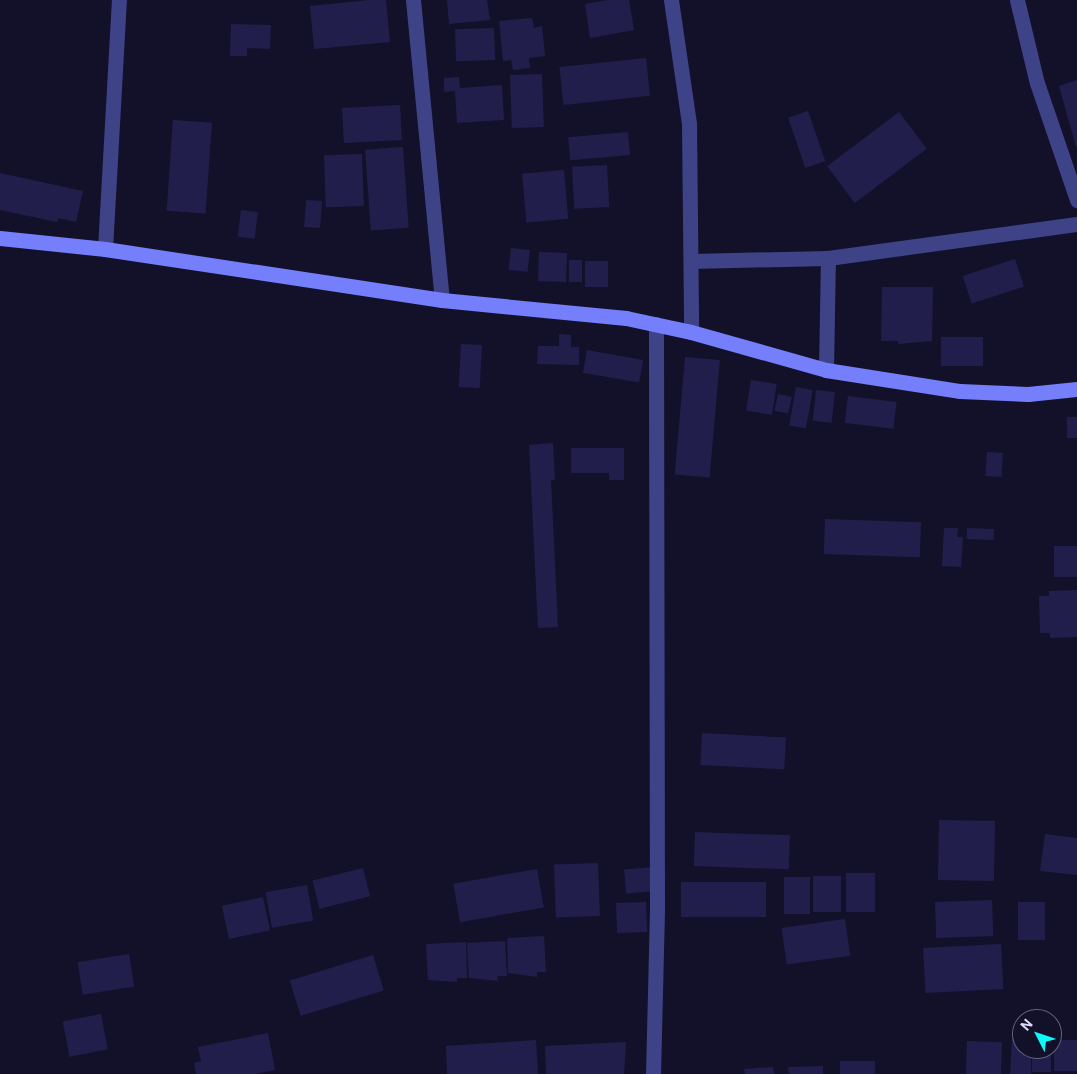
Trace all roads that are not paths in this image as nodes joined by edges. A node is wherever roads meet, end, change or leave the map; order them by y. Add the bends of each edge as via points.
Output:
1 (120, 0) edge
2 (413, 0) edge
3 (671, 0) edge
4 (1017, 0) edge
5 (1077, 200) edge
6 (1077, 224) edge
7 (0, 238) edge
8 (105, 249) junction
9 (828, 258) junction
10 (691, 261) junction
11 (442, 300) junction
12 (656, 324) junction
13 (691, 332) junction
14 (826, 370) junction
15 (1077, 389) edge
16 (653, 1074) edge

1 - 8 street
2 - 11 street
3 - 10 street via 689,124
4 - 5 street via 1037,83
6 - 9 street
7 - 8 street
8 - 11 street
9 - 10 street
9 - 14 street
10 - 13 street
11 - 12 street
12 - 13 street
12 - 16 street via 657,908
13 - 14 street
14 - 15 street via 960,392 1028,394

